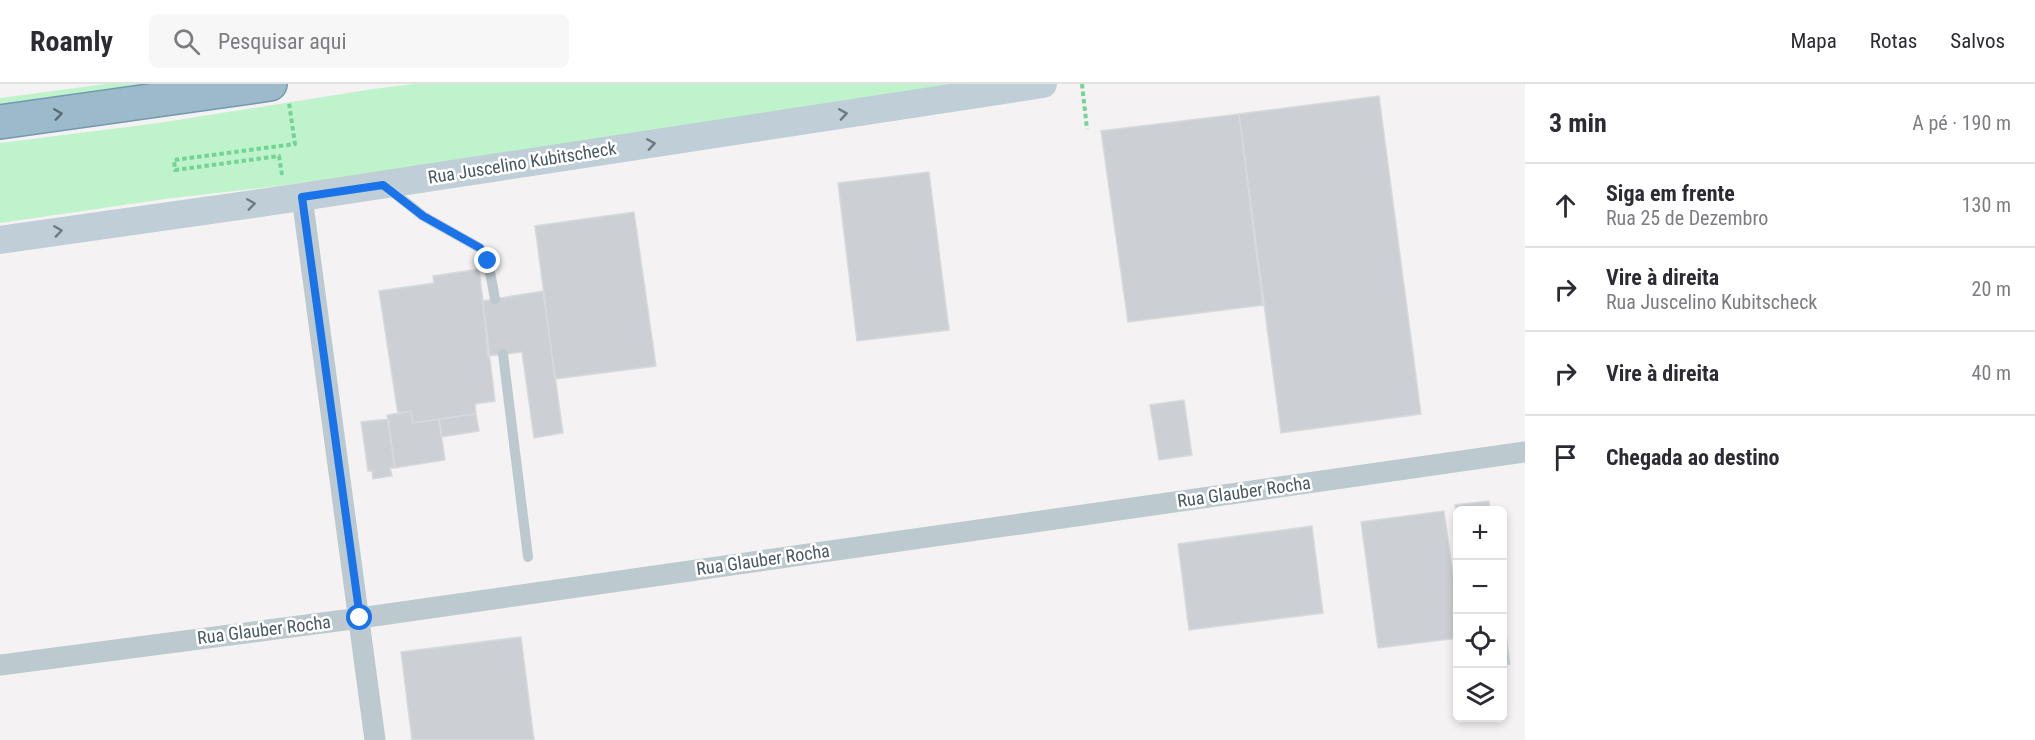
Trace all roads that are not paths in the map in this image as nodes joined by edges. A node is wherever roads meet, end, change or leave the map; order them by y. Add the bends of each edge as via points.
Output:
1 (1043, 84) edge
2 (279, 89) edge
3 (0, 122) edge
4 (383, 185) junction
5 (302, 197) junction
6 (0, 240) edge
7 (495, 299) dead end
8 (503, 354) dead end
9 (1525, 452) edge
10 (528, 557) dead end
11 (360, 618) junction
12 (0, 665) edge
13 (375, 740) edge

4 -> 1 main road, Rua Juscelino Kubitscheck
3 -> 2 highway
4 - 5 main road, Rua Juscelino Kubitscheck
4 - 7 lane via 423,216 480,248 488,261
6 -> 5 main road, Rua Juscelino Kubitscheck
5 - 11 street
8 - 10 lane
9 - 11 street, Rua Glauber Rocha
11 - 12 street, Rua Glauber Rocha
11 - 13 street

